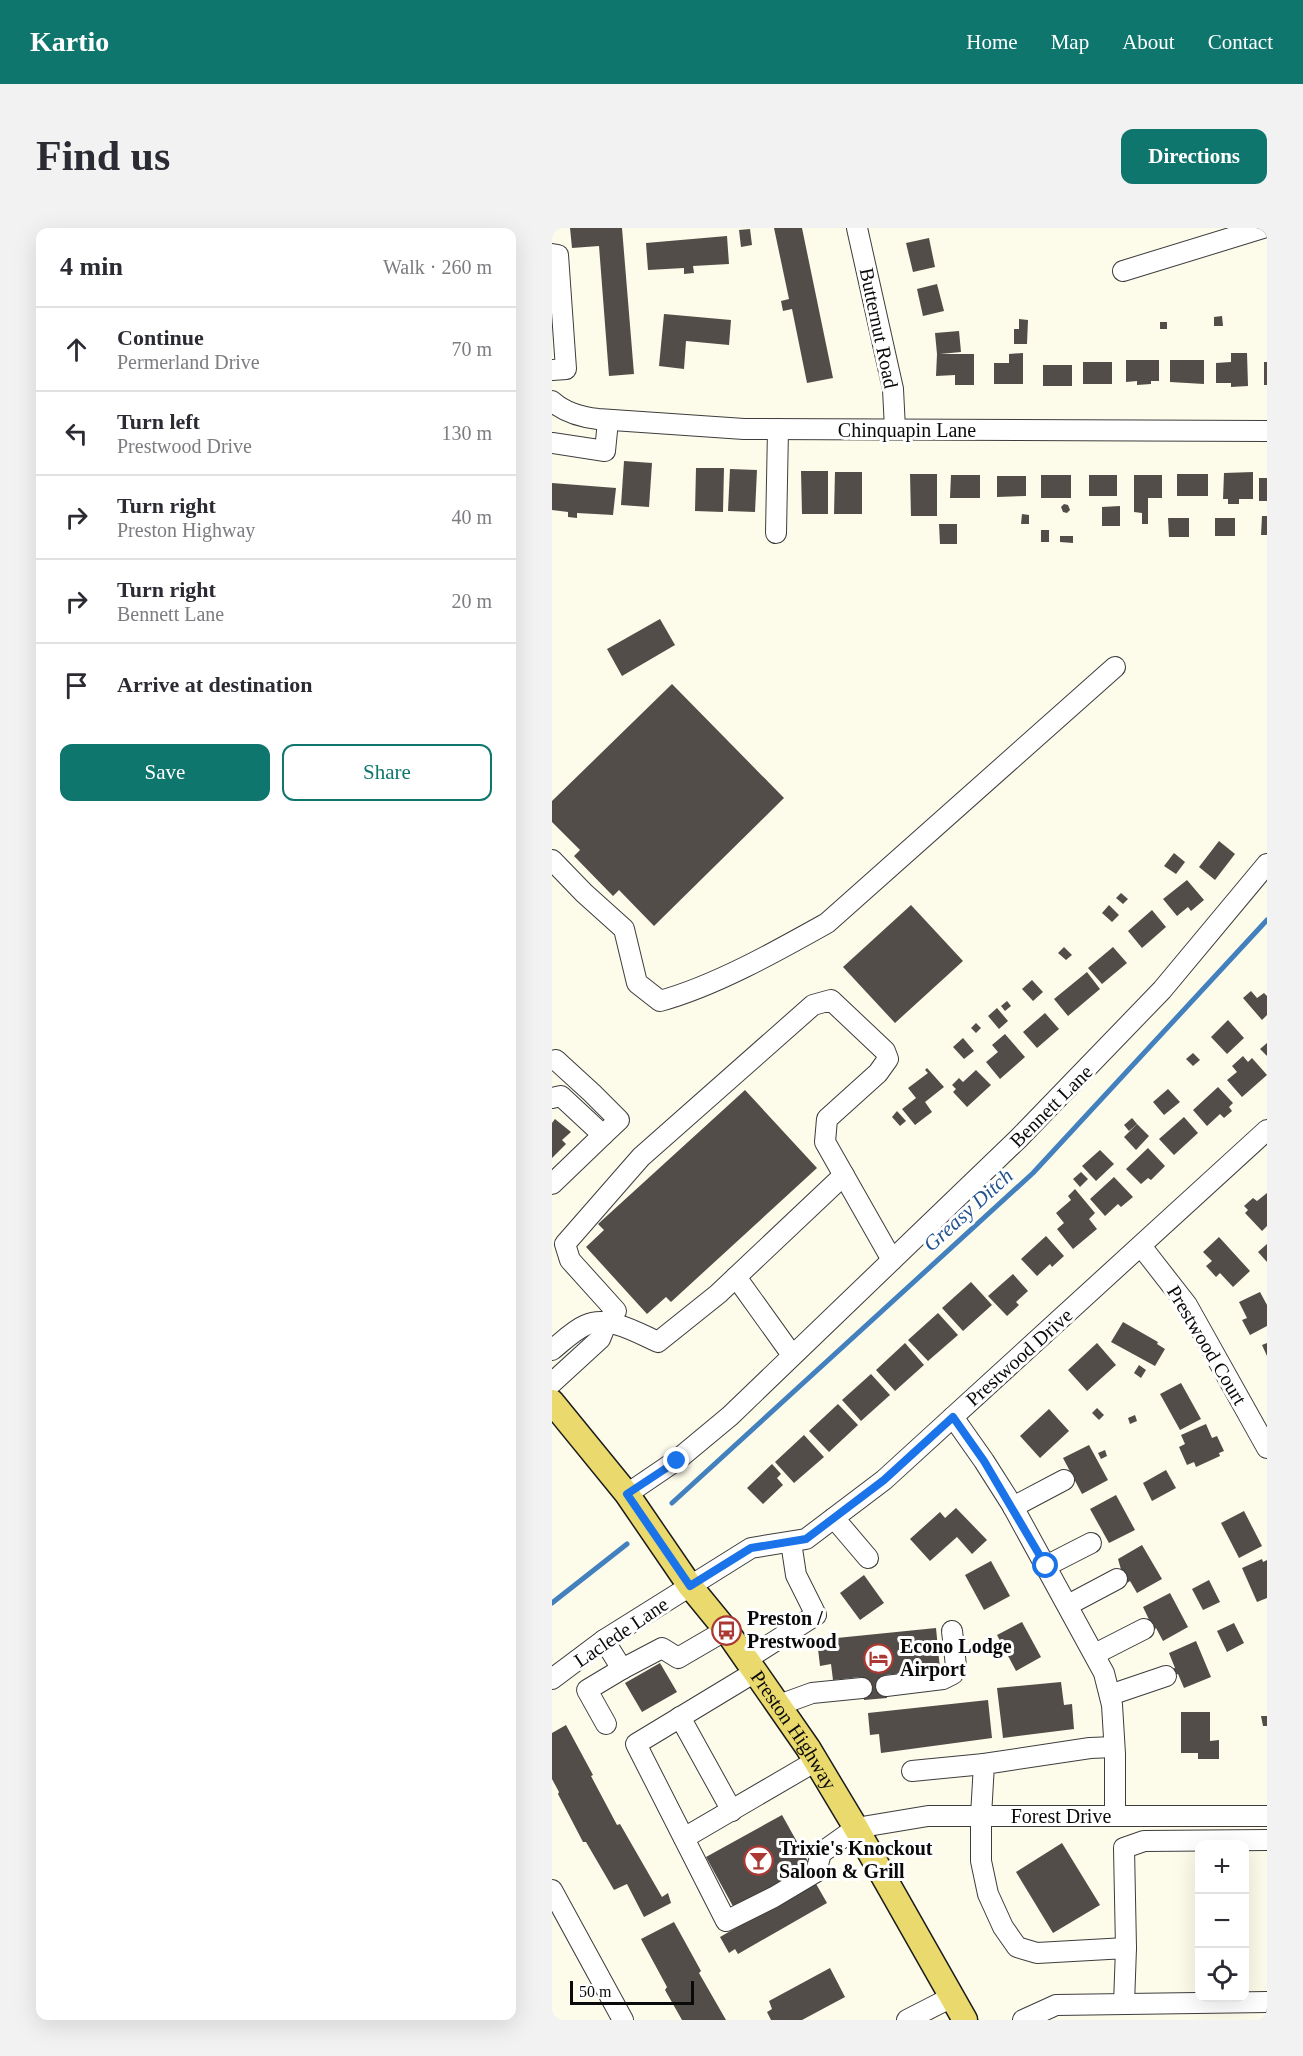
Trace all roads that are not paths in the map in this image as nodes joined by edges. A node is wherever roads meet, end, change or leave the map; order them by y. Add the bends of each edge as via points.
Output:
1 (857, 228) edge
2 (1263, 228) edge
3 (552, 254) edge
4 (1123, 271) dead end
5 (552, 370) edge
6 (552, 401) edge
7 (608, 421) junction
8 (778, 429) junction
9 (896, 429) junction
10 (1267, 430) edge
11 (552, 443) edge
12 (776, 533) dead end
13 (1115, 667) dead end
14 (552, 860) edge
15 (1267, 864) edge
16 (556, 1060) dead end
17 (552, 1098) edge
18 (1267, 1130) edge
19 (603, 1135) junction
20 (844, 1175) junction
21 (552, 1184) edge
22 (1141, 1246) junction
23 (892, 1260) junction
24 (736, 1277) junction
25 (607, 1322) junction
26 (552, 1350) edge
27 (792, 1355) junction
28 (552, 1383) edge
29 (556, 1412) edge
30 (953, 1417) junction
31 (1267, 1448) edge
32 (1064, 1480) dead end
33 (627, 1494) junction
34 (1013, 1507) junction
35 (834, 1518) junction
36 (791, 1542) junction
37 (1091, 1543) dead end
38 (868, 1558) dead end
39 (1046, 1566) junction
40 (1117, 1579) dead end
41 (690, 1586) junction
42 (1068, 1605) junction
43 (1144, 1629) dead end
44 (726, 1630) junction
45 (952, 1631) dead end
46 (604, 1640) junction
47 (1095, 1654) junction
48 (751, 1665) junction
49 (622, 1669) junction
50 (1166, 1676) dead end
51 (552, 1678) edge
52 (886, 1686) dead end
53 (862, 1688) dead end
54 (1110, 1695) junction
55 (779, 1706) junction
56 (680, 1717) junction
57 (606, 1724) dead end
58 (1114, 1747) junction
59 (816, 1761) junction
60 (984, 1764) junction
61 (912, 1771) dead end
62 (732, 1810) junction
63 (1115, 1815) junction
64 (981, 1816) junction
65 (1267, 1816) edge
66 (856, 1828) junction
67 (684, 1838) junction
68 (1267, 1840) edge
69 (552, 1890) edge
70 (1126, 1948) junction
71 (952, 1997) junction
72 (1267, 2002) edge
73 (1124, 2004) junction
74 (1060, 2013) edge
75 (619, 2017) edge
76 (907, 2020) edge
77 (965, 2020) edge
78 (1023, 2020) edge

1 - 9 street, Butternut Road via 893,389
2 - 4 street
3 - 5 street via 558,255 566,369
6 - 7 street, Chinquapin Lane via 581,417
7 - 8 street, Chinquapin Lane
7 - 11 street via 605,451
8 - 9 street, Chinquapin Lane
8 - 12 street
9 - 10 street, Chinquapin Lane
13 - 14 street via 827,923 688,993 660,1001 637,984 624,929
15 - 23 street, Bennett Lane via 1119,1037
16 - 19 street via 619,1120
17 - 19 street via 561,1096
18 - 22 street, Prestwood Drive
19 - 21 street
20 - 23 street
20 - 24 street
20 - 25 street via 825,1142 827,1119 888,1059 885,1051 831,1000 813,1005 641,1157 565,1244 570,1260 616,1311
22 - 30 street, Prestwood Drive
22 - 31 street, Prestwood Court via 1187,1305
23 - 27 street, Bennett Lane
24 - 25 street via 658,1341
24 - 27 street
25 - 26 street via 586,1324
25 - 28 street via 600,1339
27 - 33 street, Bennett Lane via 677,1461
29 - 33 main road, Preston Highway
30 - 34 street
30 - 35 street, Prestwood Drive via 884,1480
32 - 34 street
33 - 41 main road, Preston Highway
34 - 39 street
35 - 36 street, Prestwood Drive via 806,1539
35 - 38 street
36 - 41 street, Prestwood Drive via 751,1548
36 - 48 street via 796,1575 816,1615
37 - 39 street
39 - 42 street
40 - 42 street
41 - 44 main road, Preston Highway
41 - 46 street, Laclede Lane
42 - 47 street
43 - 47 street
44 - 48 main road, Preston Highway
44 - 49 street via 678,1658 662,1648
45 - 52 street via 956,1666 953,1674
46 - 49 street
46 - 51 street, Laclede Lane
47 - 54 street
48 - 55 main road, Preston Highway
48 - 56 street
49 - 57 street via 587,1690
50 - 54 street
53 - 55 street via 812,1693
54 - 58 street
55 - 59 main road, Preston Highway
56 - 62 street
56 - 67 street via 636,1744
58 - 60 street
58 - 63 street
59 - 62 street
59 - 66 main road, Preston Highway
60 - 61 street
60 - 64 street
62 - 67 street
63 - 64 street, Forest Drive
63 - 65 street, Forest Drive
64 - 66 street, Forest Drive via 928,1816
64 - 70 street via 981,1861 988,1894 1003,1928 1017,1947 1037,1953
66 - 67 street via 821,1853 816,1872 726,1922
66 - 71 main road, Preston Highway
68 - 70 street via 1144,1842 1124,1848
69 - 75 street
70 - 73 street
71 - 76 street
71 - 77 main road, Preston Highway
72 - 73 street
73 - 74 street
74 - 78 street

